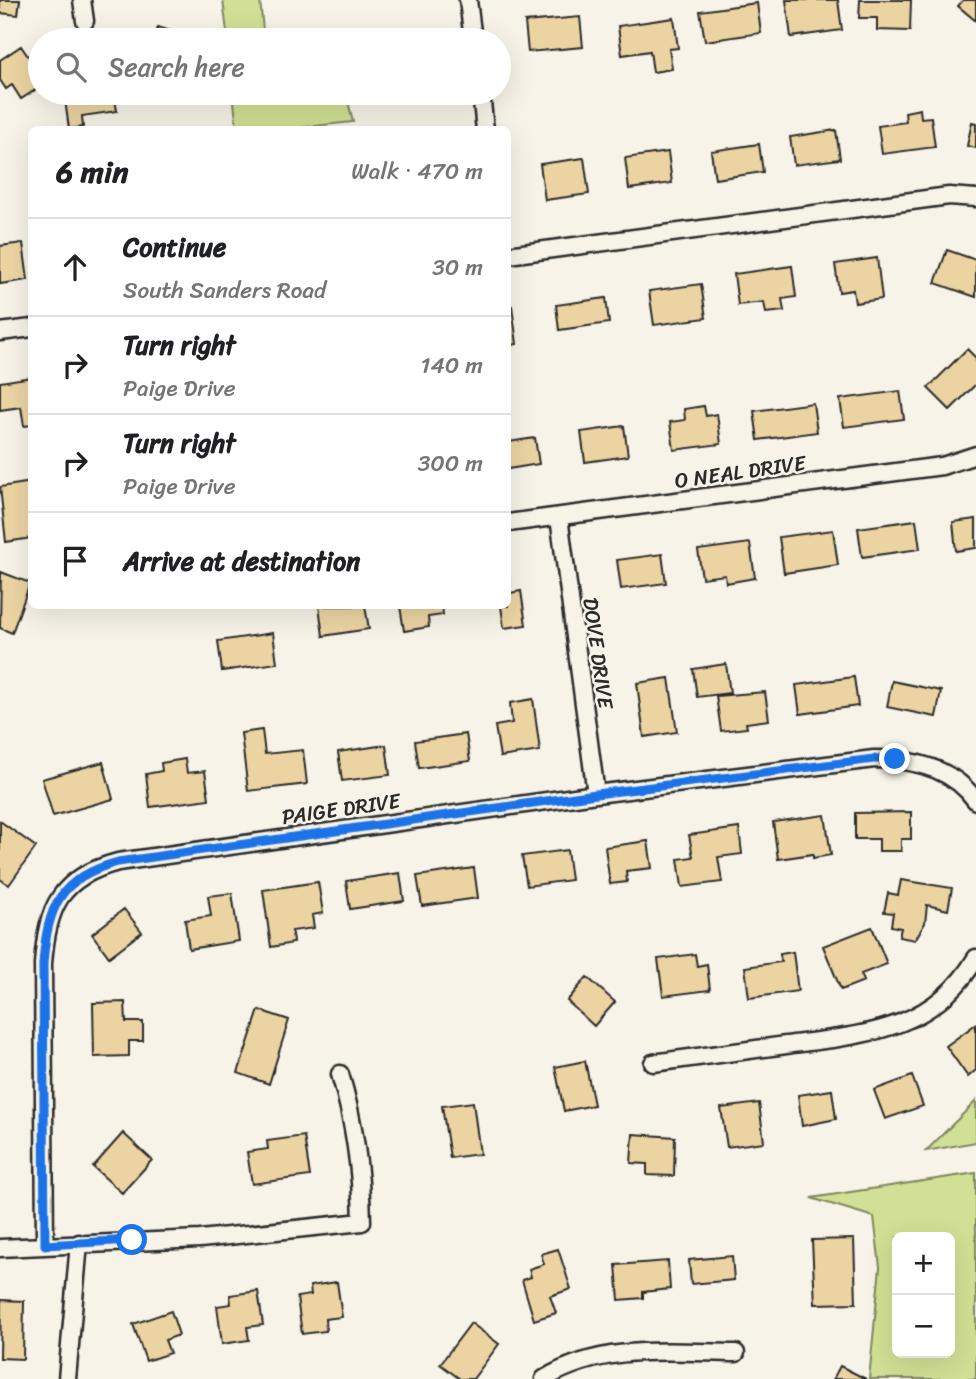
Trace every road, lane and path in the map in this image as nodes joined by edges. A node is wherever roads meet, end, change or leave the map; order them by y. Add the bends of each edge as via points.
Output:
1 (82, 0) edge
2 (468, 0) edge
3 (85, 21) dead end
4 (472, 28) edge
5 (482, 105) edge
6 (485, 126) edge
7 (976, 198) edge
8 (511, 256) edge
9 (28, 328) edge
10 (0, 332) edge
11 (976, 455) edge
12 (559, 517) junction
13 (511, 523) edge
14 (974, 792) edge
15 (596, 794) junction
16 (976, 958) edge
17 (653, 1063) dead end
18 (340, 1074) dead end
19 (79, 1243) junction
20 (45, 1245) junction
21 (0, 1248) edge
22 (736, 1353) dead end
23 (66, 1379) edge
24 (544, 1379) edge

1 - 3 street
2 - 4 street
5 - 6 street
7 - 8 street via 949,196
9 - 10 street
11 - 12 street, O NEAL DRIVE via 942,466
12 - 13 street, O NEAL DRIVE
12 - 15 street, DOVE DRIVE
14 - 15 street, PAIGE DRIVE via 917,762 874,759
15 - 20 street, PAIGE DRIVE via 118,862 81,875 64,891 45,933
16 - 17 street via 949,993 928,1010 882,1031
18 - 19 street via 355,1124 362,1222 240,1236
19 - 20 street
19 - 23 street
20 - 21 street
22 - 24 street via 599,1355 567,1365

